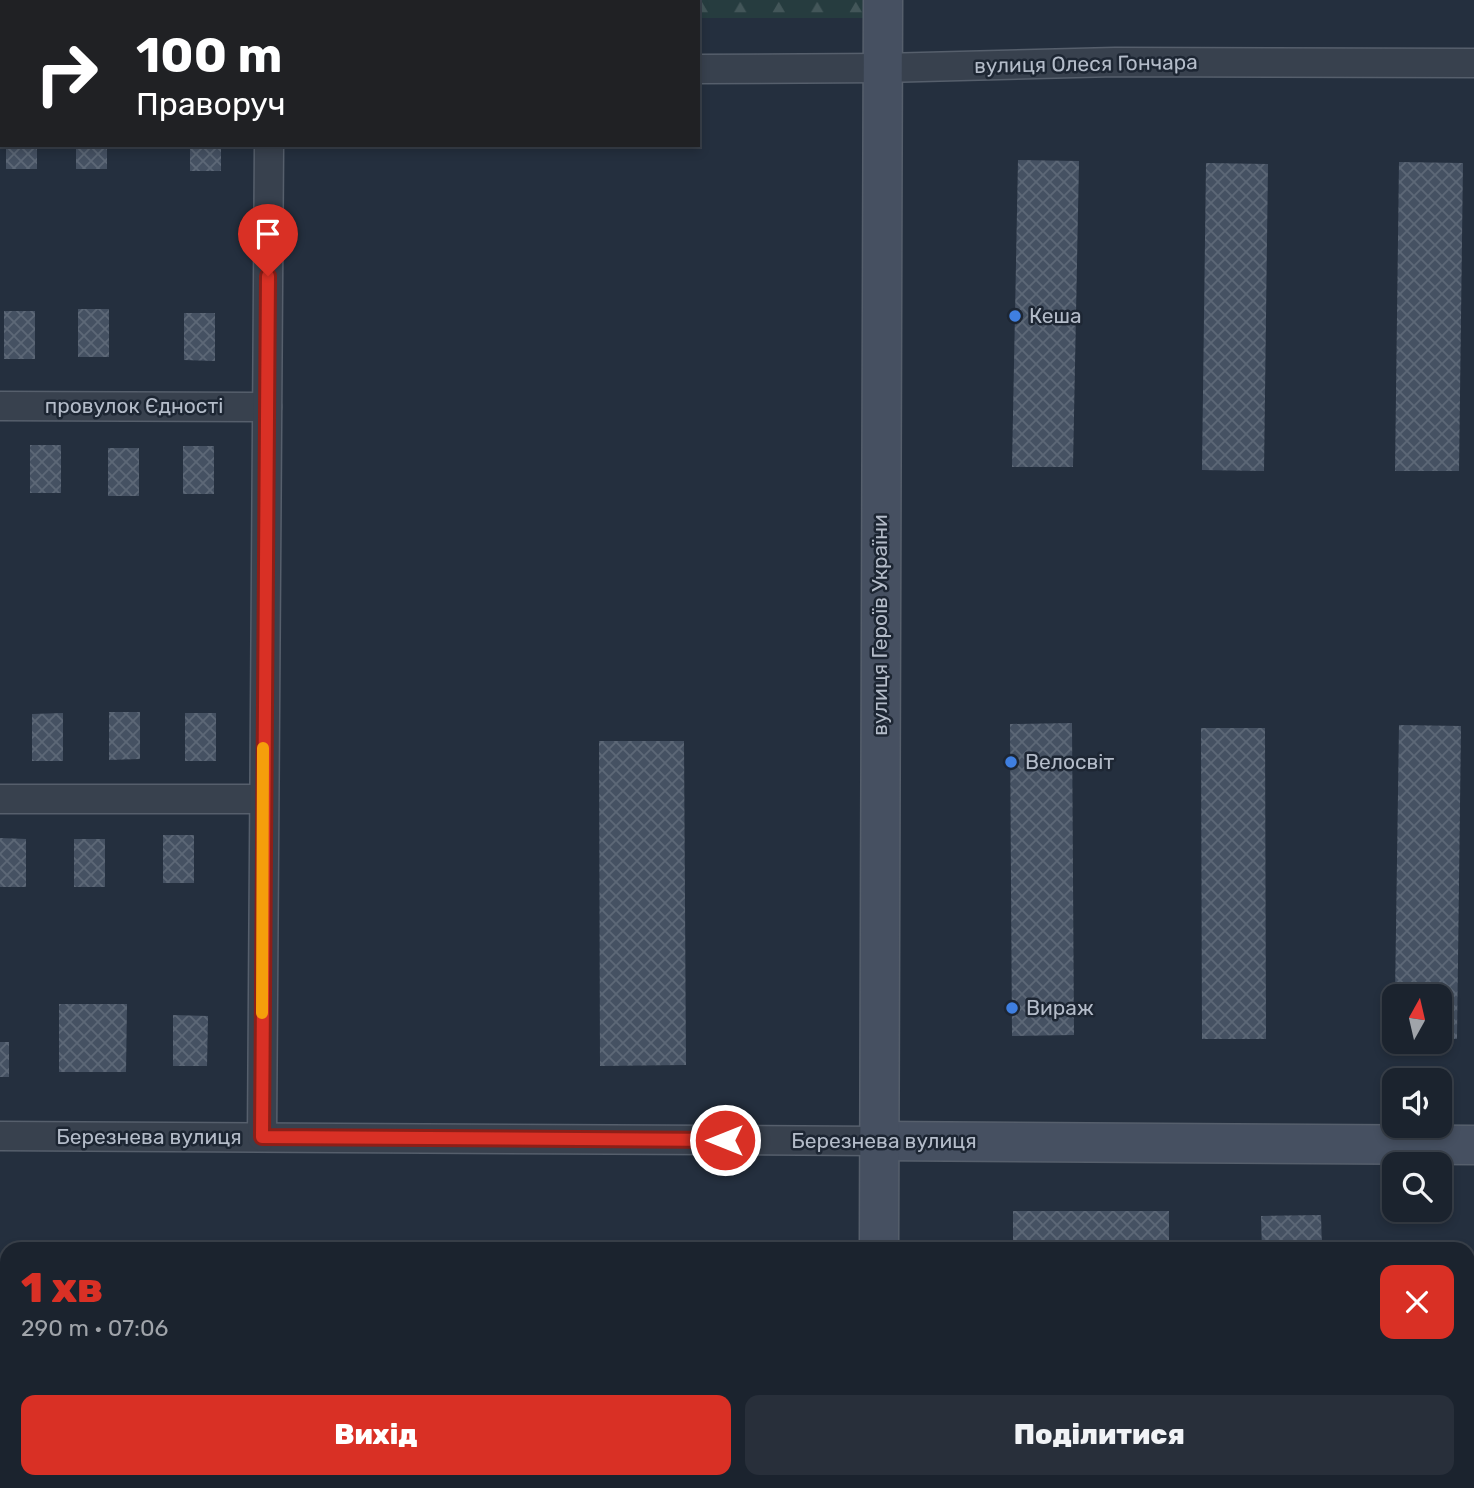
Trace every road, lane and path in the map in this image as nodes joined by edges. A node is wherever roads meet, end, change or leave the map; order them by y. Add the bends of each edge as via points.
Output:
1 (883, 0) edge
2 (1474, 63) edge
3 (883, 68) junction
4 (700, 69) edge
5 (269, 147) edge
6 (0, 406) edge
7 (267, 407) junction
8 (0, 799) edge
9 (263, 799) junction
10 (0, 1136) edge
11 (262, 1137) junction
12 (878, 1141) junction
13 (1474, 1145) edge
14 (878, 1242) edge

1 - 3 street, вулиця Героїв України
2 - 3 street, вулиця Олеся Гончара via 1115,62
3 - 4 street, вулиця Олеся Гончара
3 - 12 street, вулиця Героїв України
5 - 7 street
6 - 7 street, провулок Єдності
7 - 9 street
8 - 9 street
9 - 11 street
10 - 11 street, Березнева вулиця
11 - 12 street, Березнева вулиця
12 - 13 street, Березнева вулиця
12 - 14 street, вулиця Героїв України

